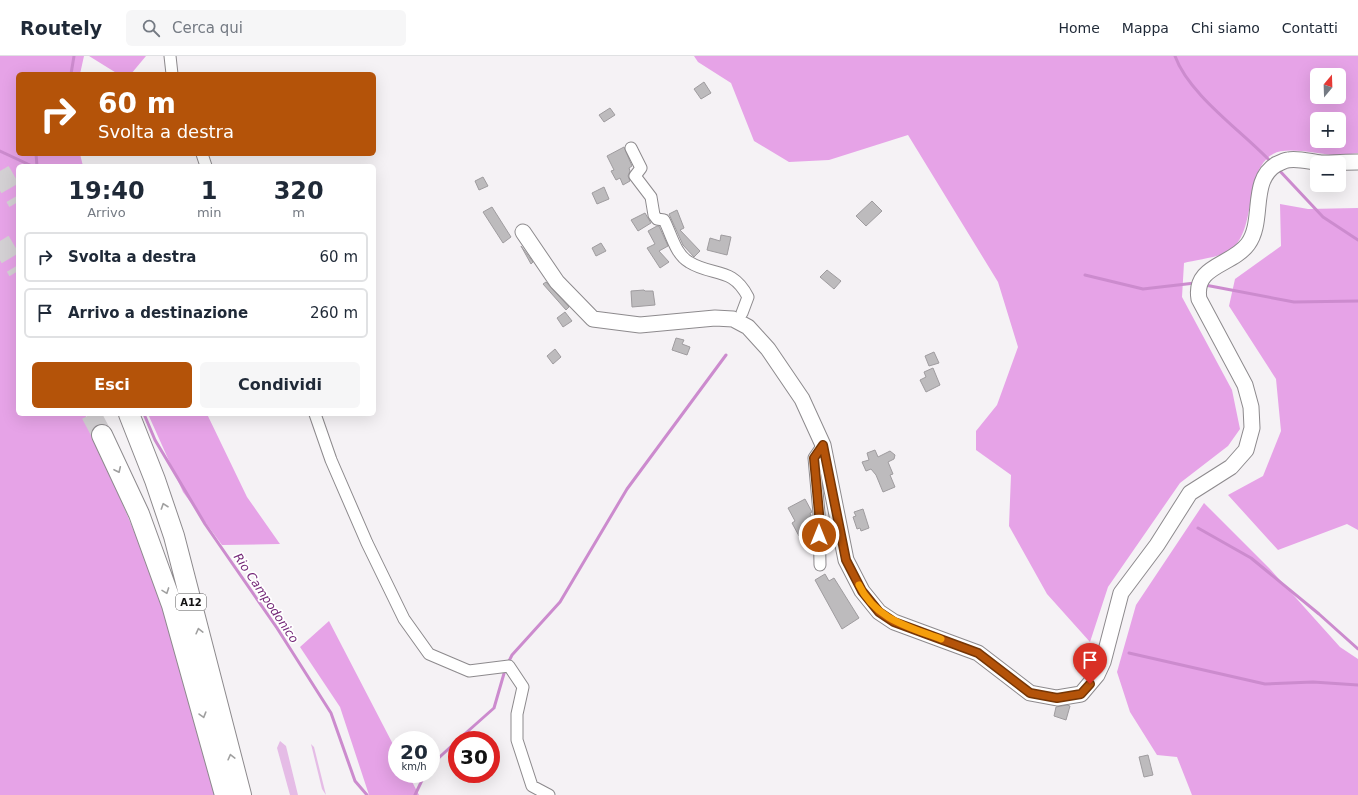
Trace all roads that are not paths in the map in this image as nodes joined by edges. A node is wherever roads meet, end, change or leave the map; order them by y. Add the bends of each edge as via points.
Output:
1 (170, 56) edge
2 (172, 72) edge
3 (631, 148) dead end
4 (1358, 162) edge
5 (523, 232) dead end
6 (742, 313) dead end
7 (130, 416) edge
8 (316, 416) edge
9 (102, 435) tunnel mouth
10 (823, 445) junction
11 (820, 565) dead end
12 (225, 795) edge
13 (241, 795) edge
14 (549, 795) edge

1 - 2 street
3 - 6 street via 641,168 636,176 651,197 654,215 664,220 675,245 688,262 734,278 742,285 748,297
4 - 10 street via 1288,160 1268,170 1263,179 1254,232 1248,244 1239,253 1202,276 1197,290 1199,298 1246,385 1252,428 1246,450 1232,467 1190,493 1157,545 1121,593 1103,662 1097,675 1081,694 1057,698 1030,693 978,653 894,622 879,612 862,591 846,560
5 - 10 street via 557,282 593,319 640,325 715,318 733,319 748,327 768,348 802,399
13 -> 7 highway, A12 via 174,536
8 - 14 street via 331,460 367,543 404,619 429,654 469,671 509,666 523,687 517,714 517,740 532,786
9 -> 12 highway, A12 via 139,514 172,605
10 - 11 street via 814,458

